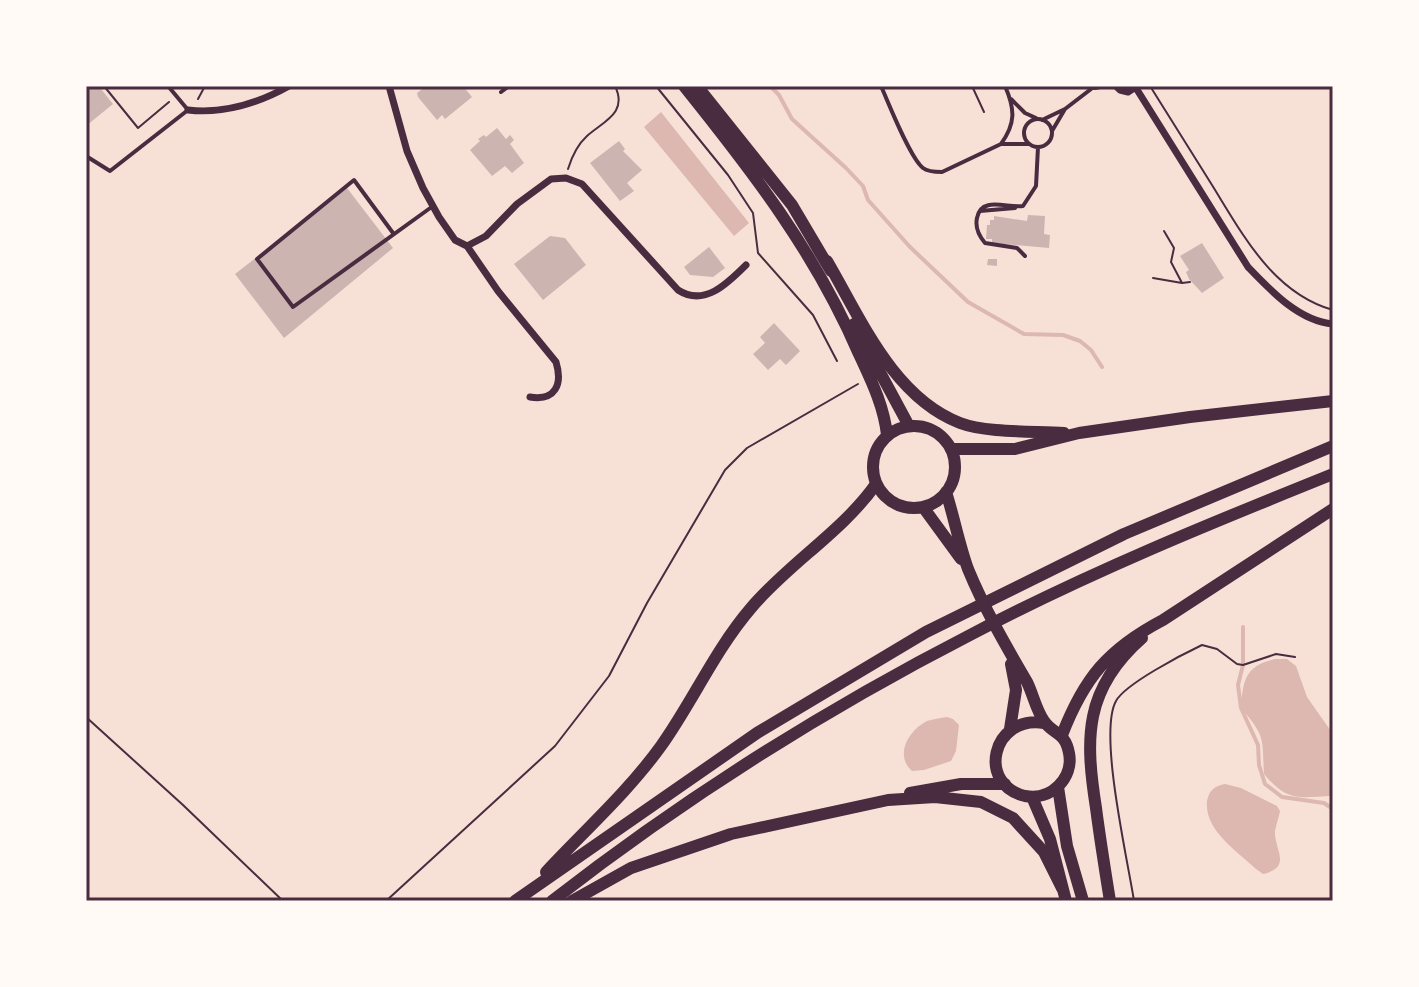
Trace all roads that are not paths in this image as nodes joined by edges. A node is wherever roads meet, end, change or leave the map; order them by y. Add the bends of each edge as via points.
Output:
1 (168, 86) edge
2 (289, 86) edge
3 (389, 86) edge
4 (509, 86) edge
5 (684, 86) edge
6 (697, 86) edge
7 (881, 86) edge
8 (1005, 86) edge
9 (1105, 86) edge
10 (1116, 86) edge
11 (1094, 87) edge
12 (1137, 87) edge
13 (501, 92) dead end
14 (1011, 99) junction
15 (1065, 109) junction
16 (188, 110) junction
17 (1040, 119) junction
18 (1052, 131) junction
19 (1001, 144) junction
20 (1029, 144) junction
21 (1038, 147) junction
22 (86, 156) edge
23 (433, 206) junction
24 (393, 233) junction
25 (467, 246) junction
26 (1025, 256) dead end
27 (827, 261) junction
28 (746, 265) dead end
29 (1333, 324) edge
30 (530, 397) dead end
31 (1333, 401) edge
32 (909, 426) junction
33 (1079, 433) junction
34 (887, 435) junction
35 (1333, 446) edge
36 (951, 449) junction
37 (1333, 474) edge
38 (876, 484) junction
39 (946, 492) junction
40 (923, 507) junction
41 (1333, 509) edge
42 (968, 568) junction
43 (1163, 620) junction
44 (1009, 653) junction
45 (1044, 723) junction
46 (1010, 729) junction
47 (1062, 735) junction
48 (1005, 784) junction
49 (1058, 787) junction
50 (1032, 797) junction
51 (888, 800) junction
52 (530, 889) junction
53 (1064, 895) edge
54 (515, 901) edge
55 (552, 901) edge
56 (572, 901) edge
57 (1083, 901) edge
58 (1110, 901) edge

1 - 16 lane
2 - 16 street via 231,108
3 - 23 street via 407,151
4 - 13 lane
5 - 34 main road via 815,264 870,378
6 - 27 main road via 792,205
7 - 19 lane via 922,167 942,172
8 - 14 lane
9 - 11 lane
10 - 12 street via 1124,92
11 - 15 lane
12 - 29 street via 1248,267 1293,307 1319,323
14 - 17 lane
14 - 19 lane via 1011,129
15 - 17 lane
15 - 18 lane
16 - 22 lane via 110,171
17 - 18 lane
17 - 20 lane via 1024,128
18 - 21 lane via 1048,143
19 - 20 lane
20 - 21 lane
21 - 26 lane via 1038,175 1023,206 992,204 980,211 977,225 985,243 1017,248
23 - 24 lane
23 - 25 street via 455,240
24 - 24 lane via 293,307 257,259 354,180
25 - 28 street via 486,236 537,187 566,178 582,184 689,297 707,295
25 - 30 street via 556,362 557,388 551,396
27 - 32 main road
27 - 33 main road via 903,384 929,407 962,424
31 - 33 main road
32 - 34 main road
32 - 36 main road via 934,431
33 - 36 main road via 1015,449
34 - 38 main road via 874,455
35 - 52 main road via 1124,534 926,632 757,733
36 - 39 main road via 955,464
37 - 55 main road via 1071,585 847,701 723,778
38 - 40 main road via 901,506
38 - 52 main road via 863,502 765,590 721,647 641,772
39 - 40 main road
39 - 42 main road
40 - 42 main road
41 - 43 main road
42 - 44 main road
43 - 47 main road via 1134,635 1097,668 1075,701
43 - 58 main road via 1119,662 1099,693 1088,740
44 - 45 main road
44 - 46 main road via 1016,690
45 - 46 main road
45 - 47 main road
46 - 48 main road via 996,756
47 - 49 main road via 1070,757
48 - 50 main road
48 - 51 main road via 961,784
49 - 50 main road
49 - 57 main road
50 - 53 main road via 1050,839
51 - 53 main road via 963,798 1001,810 1044,852
51 - 56 main road via 688,847 631,868
52 - 54 main road

